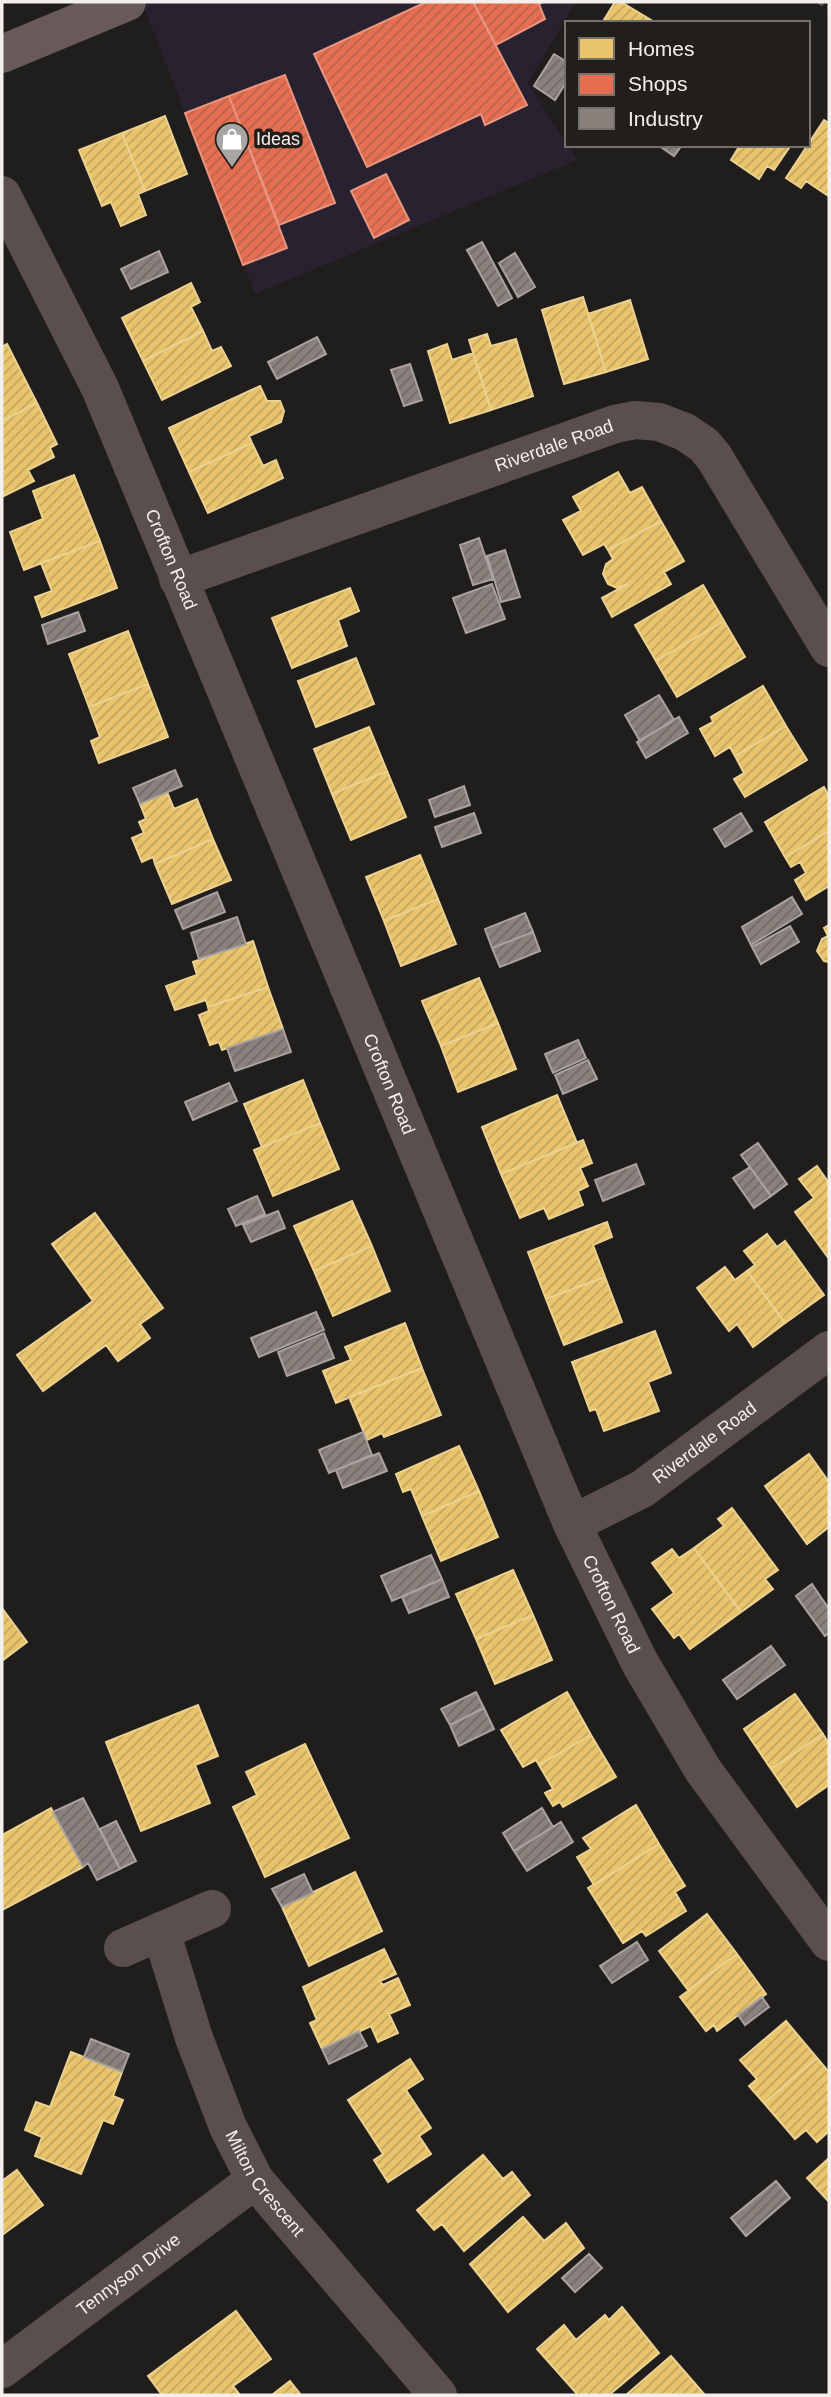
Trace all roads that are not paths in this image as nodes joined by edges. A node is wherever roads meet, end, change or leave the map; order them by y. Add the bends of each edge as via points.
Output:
1 (127, 2) edge
2 (2, 54) edge
3 (2, 195) edge
4 (178, 579) junction
5 (829, 648) edge
6 (829, 1350) edge
7 (572, 1524) junction
8 (212, 1909) dead end
9 (161, 1931) junction
10 (829, 1942) edge
11 (123, 1948) dead end
12 (255, 2180) junction
13 (2, 2369) edge
14 (438, 2395) edge

1 - 2 street
3 - 4 street, Crofton Road via 100,388
4 - 5 street, Riverdale Road via 615,424 659,422 685,432 714,457
4 - 7 street, Crofton Road
6 - 7 street, Riverdale Road via 642,1489
7 - 10 street, Crofton Road via 640,1663 703,1770
8 - 9 street
9 - 11 street
9 - 12 street, Milton Crescent via 218,2102
12 - 13 street, Tennyson Drive
12 - 14 street, Milton Crescent

